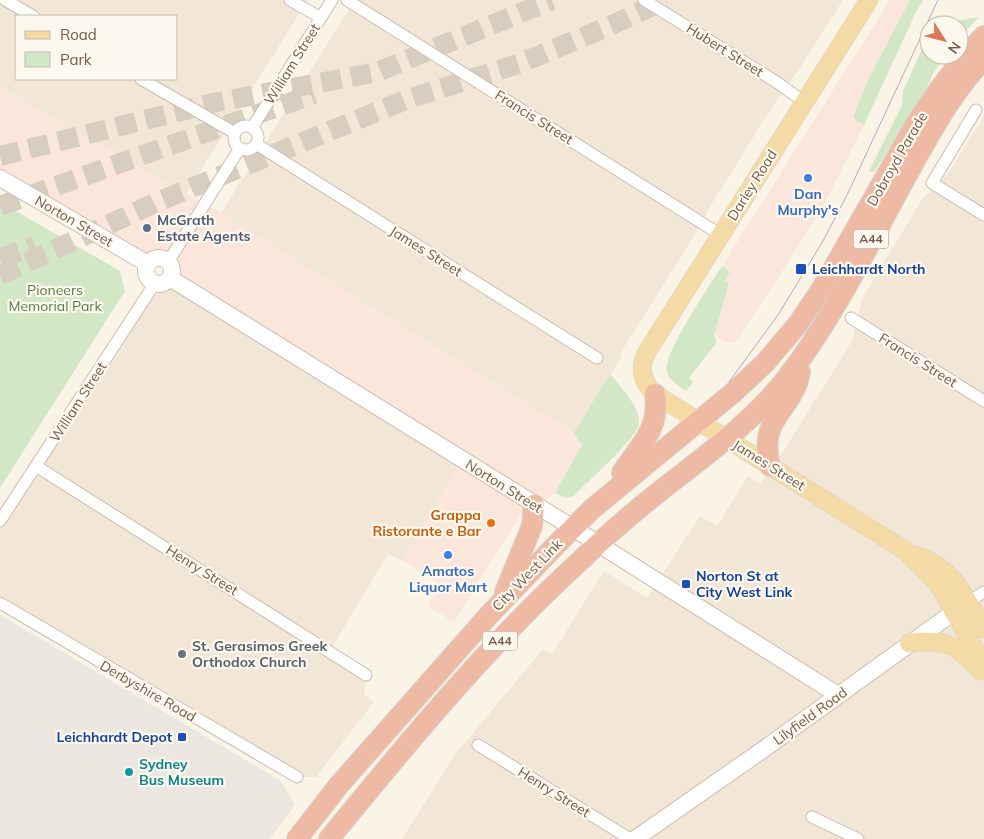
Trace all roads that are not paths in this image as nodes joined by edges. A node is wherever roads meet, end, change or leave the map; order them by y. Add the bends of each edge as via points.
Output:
1 (5, 0) edge
2 (290, 0) edge
3 (332, 0) edge
4 (347, 0) edge
5 (644, 0) edge
6 (869, 0) edge
7 (31, 15) edge
8 (321, 18) junction
9 (984, 36) edge
10 (984, 60) edge
11 (143, 80) edge
12 (804, 102) junction
13 (976, 110) dead end
14 (252, 128) junction
15 (235, 133) junction
16 (256, 144) junction
17 (240, 148) junction
18 (0, 178) edge
19 (984, 215) edge
20 (721, 235) junction
21 (165, 274) junction
22 (851, 318) dead end
23 (804, 353) junction
24 (597, 358) dead end
25 (642, 372) joint
26 (655, 394) junction
27 (984, 401) edge
28 (699, 422) junction
29 (727, 439) junction
30 (36, 466) junction
31 (770, 466) junction
32 (618, 487) junction
33 (534, 504) junction
34 (0, 521) edge
35 (573, 528) junction
36 (598, 545) junction
37 (984, 592) edge
38 (503, 599) junction
39 (0, 603) edge
40 (961, 607) junction
41 (984, 630) edge
42 (909, 643) junction
43 (984, 666) edge
44 (984, 674) edge
45 (366, 675) dead end
46 (838, 695) junction
47 (478, 745) dead end
48 (297, 777) dead end
49 (812, 817) dead end
50 (297, 839) edge
51 (329, 839) edge
52 (630, 839) edge
53 (635, 839) edge
54 (858, 839) edge

1 - 7 street
2 - 8 street
3 - 8 street, William Street
4 - 20 street, Francis Street
5 - 12 street, Hubert Street
6 - 12 main road, Darley Road
8 - 14 street, William Street
9 - 28 highway, Dobroyd Parade / A44 via 940,88 917,122 821,290 798,324 765,363
10 - 23 highway, Dobroyd Parade / A44 via 947,105 823,326
11 - 15 street
12 - 20 main road, Darley Road
13 - 19 street via 932,183
14 - 15 street via 244,127
14 - 16 street
15 - 17 street via 235,143
16 - 17 street via 250,149
16 - 24 street, James Street
17 - 21 street, William Street
18 - 21 street, Norton Street via 148,264 148,278
20 - 25 main road, Darley Road via 647,352
21 - 30 street, William Street
21 - 33 street, Norton Street
22 - 27 street, Francis Street
23 - 29 highway, Dobroyd Parade / A44 via 764,405
23 - 31 highway via 798,384 768,433 766,447
25 - 26 main road, James Street via 645,382
26 - 28 main road, James Street
26 - 32 highway via 652,430 623,472
28 - 29 main road, James Street
28 - 32 highway, City West Link / A44
29 - 31 main road, James Street
29 - 36 highway, City West Link / A44 via 656,494
30 - 34 street, William Street
30 - 45 street, Henry Street
31 - 40 main road, James Street via 906,551 939,565 951,576
32 - 35 highway, City West Link / A44
33 - 35 street, Norton Street
33 - 38 highway via 532,526
35 - 36 street, Norton Street
35 - 38 highway, City West Link / A44
36 - 46 street, Norton Street
36 - 51 highway, City West Link / A44 via 511,629 407,743
37 - 40 street, Lilyfield Road
38 - 50 highway, City West Link / A44 via 339,785
39 - 48 street, Derbyshire Road
40 - 41 main road
40 - 42 street, Lilyfield Road
40 - 43 main road
42 - 44 main road via 937,641 952,646 961,650
42 - 46 street, Lilyfield Road
46 - 53 street, Lilyfield Road
47 - 52 street, Henry Street
49 - 54 street

